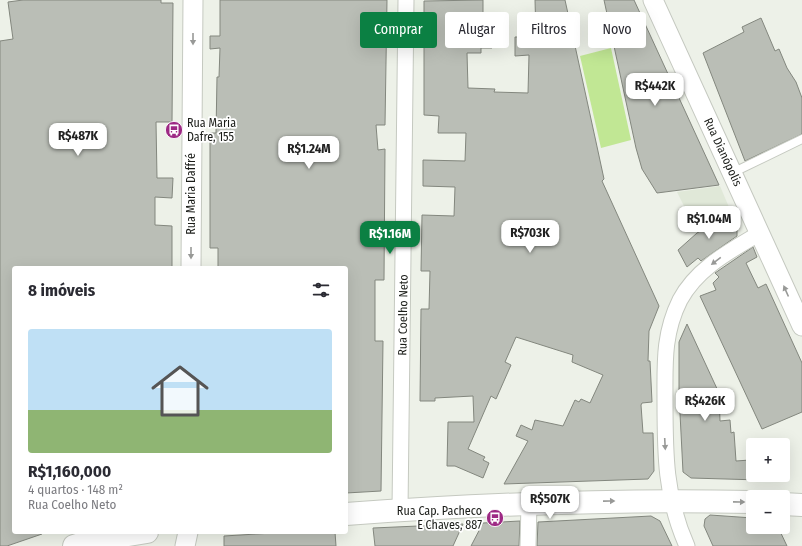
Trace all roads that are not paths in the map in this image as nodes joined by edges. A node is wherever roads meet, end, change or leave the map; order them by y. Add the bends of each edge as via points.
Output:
1 (193, 0) edge
2 (406, 0) edge
3 (652, 0) edge
4 (802, 139) edge
5 (732, 173) junction
6 (760, 233) junction
7 (191, 266) edge
8 (802, 326) edge
9 (672, 500) junction
10 (746, 502) edge
11 (529, 503) junction
12 (790, 504) edge
13 (802, 505) edge
14 (400, 510) junction
15 (348, 514) edge
16 (134, 534) edge
17 (188, 534) edge
18 (74, 546) edge
19 (185, 546) edge
20 (528, 546) edge
21 (687, 546) edge

1 -> 7 street, Rua Maria Daffré
2 - 14 street, Rua Coelho Neto
3 - 5 street, Rua Dianópolis
4 - 5 lane
5 - 6 street, Rua Dianópolis
8 -> 6 street, Rua Dianópolis
6 -> 9 street via 700,273 681,299 670,324 665,348 665,430 667,480
9 -> 10 main road
11 -> 9 main road
9 - 21 street via 679,529
11 - 14 main road
11 - 20 street
12 - 13 main road
14 - 15 main road
16 - 18 main road
17 - 19 street

